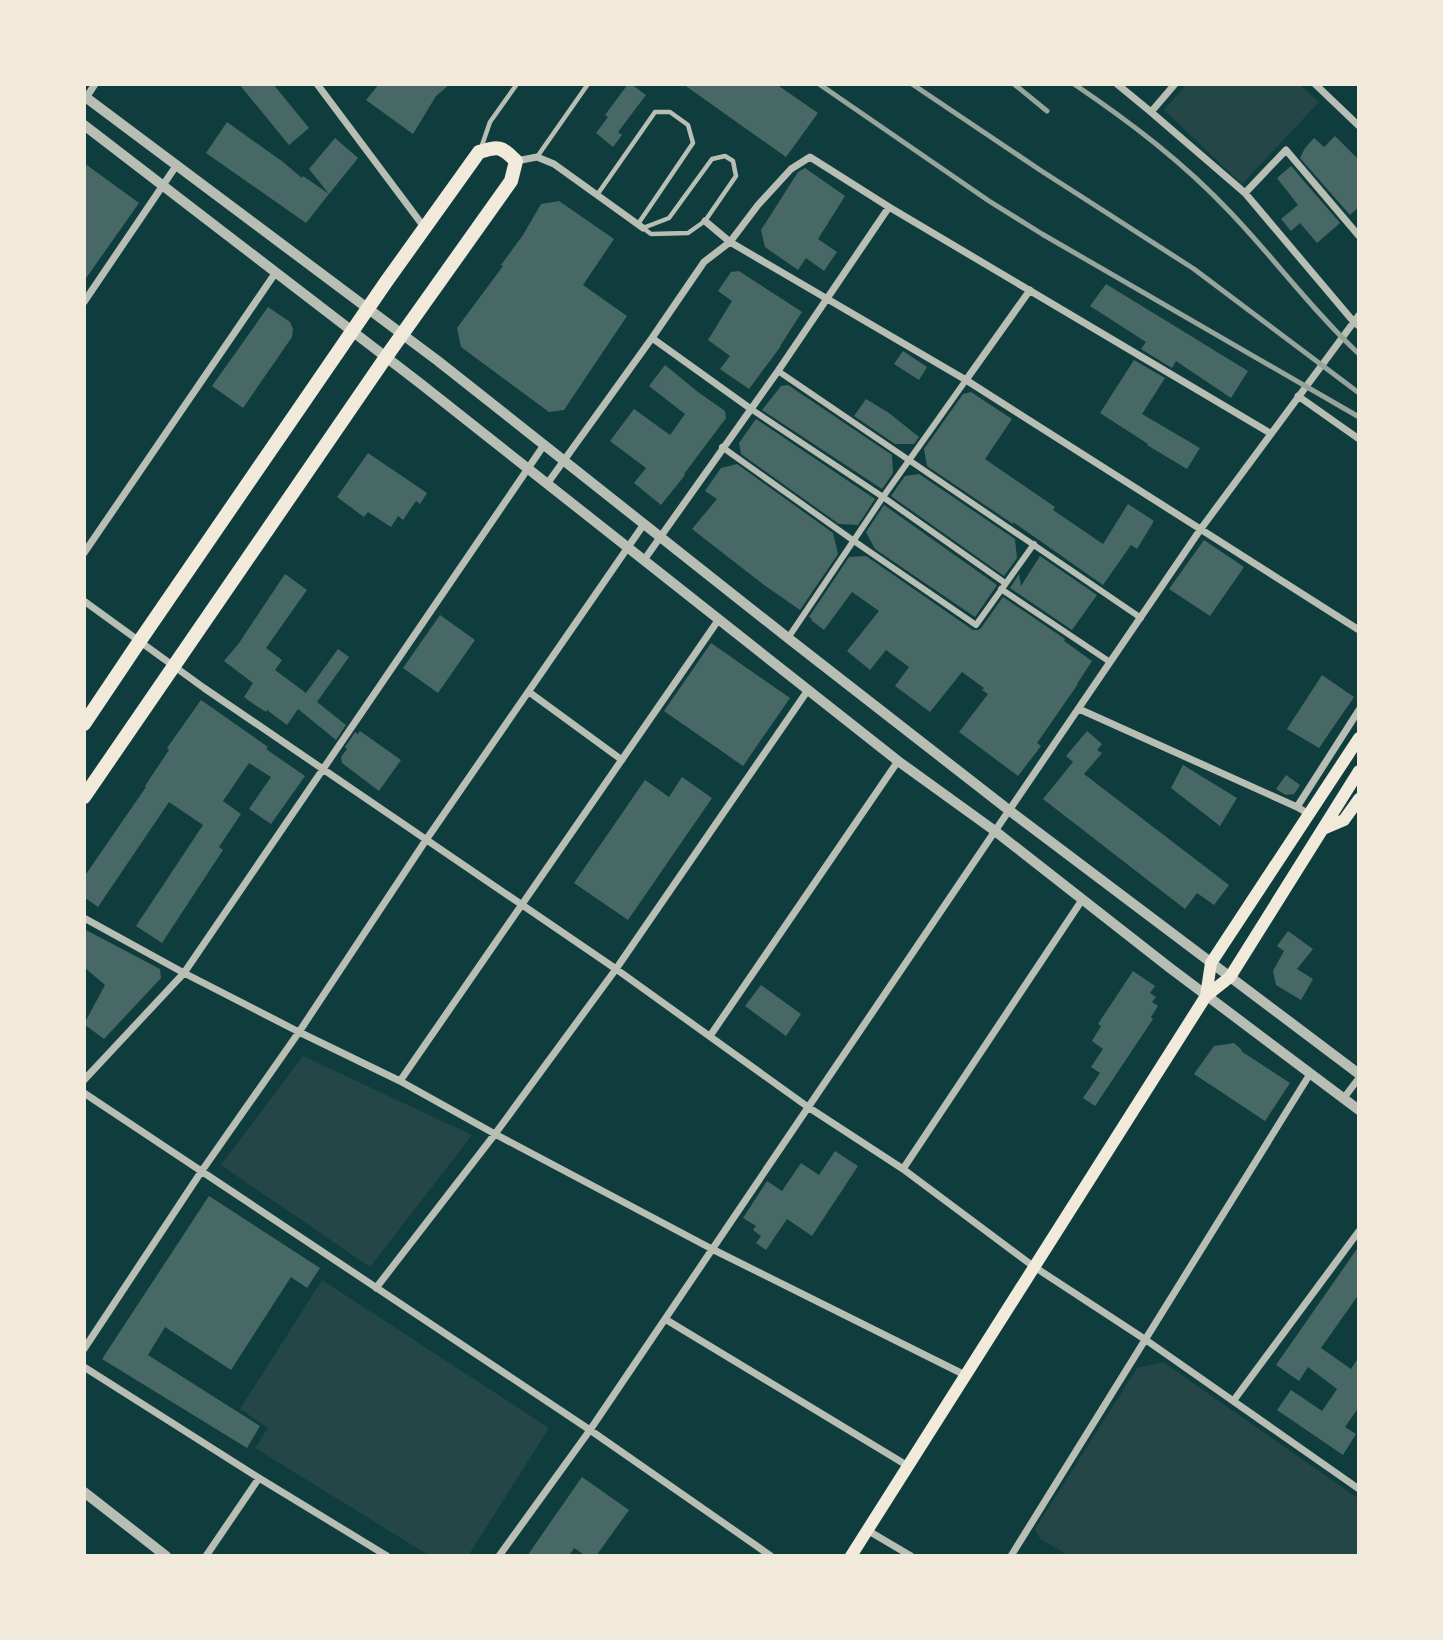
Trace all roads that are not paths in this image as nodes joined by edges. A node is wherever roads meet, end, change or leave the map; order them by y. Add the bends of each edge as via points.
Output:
1 (95, 84) edge
2 (317, 84) edge
3 (517, 84) edge
4 (588, 84) edge
5 (1116, 84) edge
6 (1175, 84) edge
7 (1315, 84) edge
8 (85, 99) edge
9 (1151, 112) junction
10 (84, 125) edge
11 (1359, 126) edge
12 (479, 152) junction
13 (537, 158) junction
14 (516, 161) junction
15 (176, 166) junction
16 (163, 185) junction
17 (1245, 193) junction
18 (597, 195) junction
19 (889, 207) junction
20 (705, 221) junction
21 (640, 226) junction
22 (425, 227) junction
23 (1359, 236) edge
24 (730, 242) junction
25 (276, 272) junction
26 (1030, 290) junction
27 (827, 298) junction
28 (84, 302) edge
29 (368, 309) junction
30 (1357, 321) edge
31 (353, 331) junction
32 (401, 334) junction
33 (652, 338) junction
34 (386, 356) junction
35 (778, 370) junction
36 (966, 380) junction
37 (1298, 396) junction
38 (751, 409) junction
39 (1270, 433) junction
40 (1359, 439) edge
41 (544, 445) junction
42 (722, 447) junction
43 (910, 459) junction
44 (564, 461) junction
45 (528, 469) junction
46 (547, 484) junction
47 (883, 497) junction
48 (644, 524) junction
49 (1200, 530) junction
50 (660, 537) junction
51 (854, 541) junction
52 (1034, 544) junction
53 (627, 547) junction
54 (84, 553) edge
55 (644, 560) junction
56 (1003, 586) junction
57 (84, 601) edge
58 (1141, 618) junction
59 (719, 619) junction
60 (1359, 630) edge
61 (788, 638) junction
62 (139, 642) junction
63 (1110, 662) junction
64 (174, 667) junction
65 (808, 690) junction
66 (529, 692) junction
67 (1079, 709) junction
68 (1359, 710) edge
69 (84, 724) edge
70 (1359, 738) edge
71 (622, 760) junction
72 (898, 761) junction
73 (323, 770) junction
74 (1359, 771) edge
75 (84, 797) edge
76 (1359, 799) edge
77 (1297, 807) junction
78 (1010, 810) junction
79 (1309, 814) junction
80 (1323, 829) junction
81 (995, 831) junction
82 (426, 840) junction
83 (1082, 900) junction
84 (522, 905) junction
85 (84, 918) edge
86 (1211, 963) junction
87 (616, 969) junction
88 (184, 973) junction
89 (1230, 977) junction
90 (1206, 996) junction
91 (299, 1032) junction
92 (710, 1036) junction
93 (1310, 1074) junction
94 (1359, 1076) edge
95 (84, 1080) edge
96 (400, 1081) junction
97 (84, 1093) edge
98 (1343, 1099) junction
99 (808, 1107) junction
100 (1359, 1111) edge
101 (495, 1134) junction
102 (904, 1169) junction
103 (201, 1172) junction
104 (1359, 1231) edge
105 (712, 1249) junction
106 (1033, 1266) junction
107 (376, 1288) junction
108 (665, 1319) junction
109 (1146, 1340) junction
110 (84, 1349) edge
111 (84, 1367) edge
112 (965, 1376) junction
113 (1234, 1401) junction
114 (590, 1430) junction
115 (908, 1466) junction
116 (259, 1478) junction
117 (1359, 1489) edge
118 (84, 1492) edge
119 (867, 1530) junction
120 (166, 1556) edge
121 (206, 1556) edge
122 (387, 1556) edge
123 (499, 1556) edge
124 (771, 1556) edge
125 (851, 1556) edge
126 (911, 1556) edge
127 (1011, 1556) edge

1 - 8 street
2 - 22 street
3 - 12 lane via 491,122
4 - 13 lane
5 - 9 street
6 - 9 street
7 - 11 street
8 - 15 street
9 - 17 street
10 - 16 street
12 - 14 main road via 496,147
12 - 22 main road
13 - 14 street
13 - 18 street via 554,164
14 - 32 main road via 511,181
15 - 16 street
15 - 29 street
16 - 25 street
16 - 28 street
17 - 23 street via 1286,150
17 - 30 street
18 - 21 street
18 - 21 lane via 655,113 670,112 688,125 693,143
19 - 24 street via 810,157 791,169
19 - 26 street
19 - 27 street
20 - 21 lane via 688,233 651,234
20 - 21 lane via 736,176 733,162 725,156 712,159 669,218
20 - 24 street
22 - 29 main road
24 - 27 street
24 - 33 street via 704,262
25 - 31 street
25 - 54 street
26 - 36 street
26 - 39 street
27 - 35 street
27 - 36 street
29 - 31 main road
29 - 32 street
30 - 37 street
31 - 34 street
31 - 62 main road
32 - 34 main road
32 - 41 street
33 - 38 street
33 - 44 street
34 - 45 street
34 - 64 main road
35 - 38 street
35 - 43 street
36 - 43 street
36 - 49 street
37 - 39 street
37 - 40 street
38 - 42 street
38 - 47 street
39 - 49 street
41 - 44 street
41 - 45 street
42 - 50 street
42 - 51 street
43 - 47 street
43 - 52 street
44 - 46 street
44 - 48 street
45 - 46 street
45 - 73 street
46 - 53 street
47 - 51 street
47 - 56 street
48 - 50 street
48 - 53 street
49 - 58 street
49 - 60 street
50 - 55 street
50 - 61 street
51 - 56 street via 976,625
51 - 61 street
52 - 56 street
52 - 58 street
53 - 55 street
53 - 66 street
55 - 59 street
56 - 63 street
57 - 62 street
58 - 63 street
59 - 65 street
59 - 71 street
61 - 78 street
62 - 64 street
62 - 69 main road
63 - 67 street
64 - 73 street
64 - 75 main road
65 - 72 street
65 - 87 street
66 - 71 street
66 - 82 street
67 - 77 street
67 - 78 street
68 - 77 street
70 - 79 main road
71 - 84 street
72 - 81 street
72 - 92 street
73 - 82 street
73 - 88 street
74 - 80 main road
76 - 80 main road via 1344,820
77 - 79 street
78 - 81 street
78 - 86 street
79 - 86 main road
80 - 89 main road
81 - 83 street
81 - 99 street
82 - 84 street
82 - 91 street
83 - 90 street
83 - 102 street
84 - 87 street
84 - 96 street
85 - 88 street
86 - 89 street
86 - 90 main road
87 - 92 street
87 - 101 street
88 - 91 street
88 - 95 street
89 - 90 main road
89 - 94 street
90 - 93 street
90 - 106 main road
91 - 96 street
91 - 103 street
92 - 99 street
93 - 98 street
93 - 109 street
94 - 98 street
96 - 101 street
97 - 103 street
98 - 100 street
99 - 102 street
99 - 105 street
101 - 105 street
101 - 107 street
102 - 106 street
103 - 107 street
103 - 110 street
104 - 113 street
105 - 108 street
105 - 112 street
106 - 109 street
106 - 112 main road
107 - 114 street
108 - 114 street
108 - 115 street
109 - 113 street
109 - 127 street
111 - 116 street
112 - 115 main road
113 - 117 street
114 - 123 street
114 - 124 street
115 - 119 main road
116 - 121 street
116 - 122 street
118 - 120 street
119 - 125 main road
119 - 126 street

